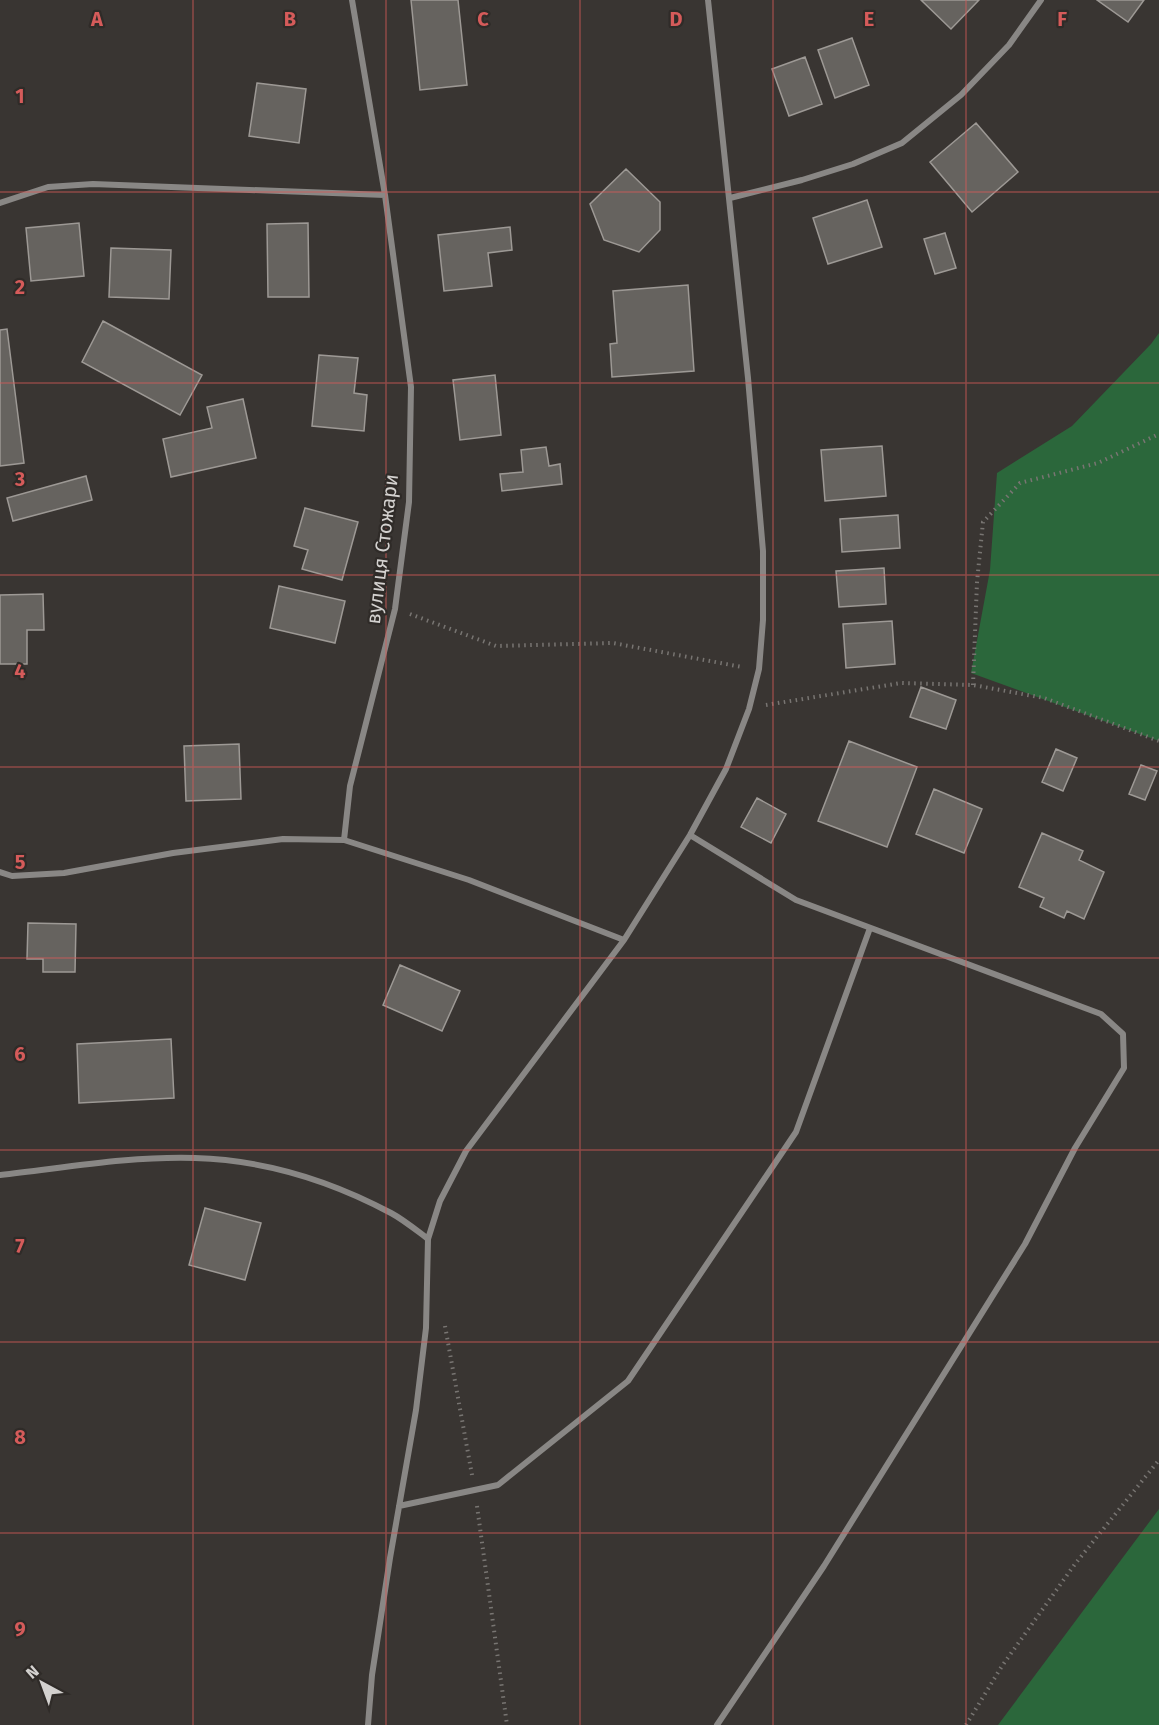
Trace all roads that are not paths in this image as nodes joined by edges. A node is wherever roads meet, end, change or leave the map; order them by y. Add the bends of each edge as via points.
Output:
1 (352, 0) edge
2 (708, 0) edge
3 (1041, 0) edge
4 (385, 195) junction
5 (730, 198) junction
6 (0, 203) edge
7 (690, 834) junction
8 (344, 840) junction
9 (0, 872) edge
10 (870, 928) junction
11 (624, 940) junction
12 (0, 1175) edge
13 (428, 1239) junction
14 (399, 1506) junction
15 (368, 1725) edge
16 (717, 1725) edge

1 - 4 street, вулиця Стожари
2 - 5 street
3 - 5 street via 1010,45 961,95 902,143 853,164
4 - 6 street via 93,184 48,187
4 - 8 street, вулиця Стожари via 411,387 409,502 395,609 350,786
5 - 7 street via 763,551 763,620 759,669 749,709 726,769
7 - 10 street via 796,900
7 - 11 street
8 - 9 street via 283,839 173,853 64,873 12,876
8 - 11 street via 469,880
10 - 14 street via 796,1132 628,1381 498,1485
10 - 16 street via 1101,1014 1123,1034 1124,1068 1025,1244 824,1566
11 - 13 street via 466,1151 440,1201
12 - 13 street via 141,1159 196,1158 244,1163 292,1172 338,1188 392,1213
13 - 14 street via 426,1328
14 - 15 street via 372,1675

